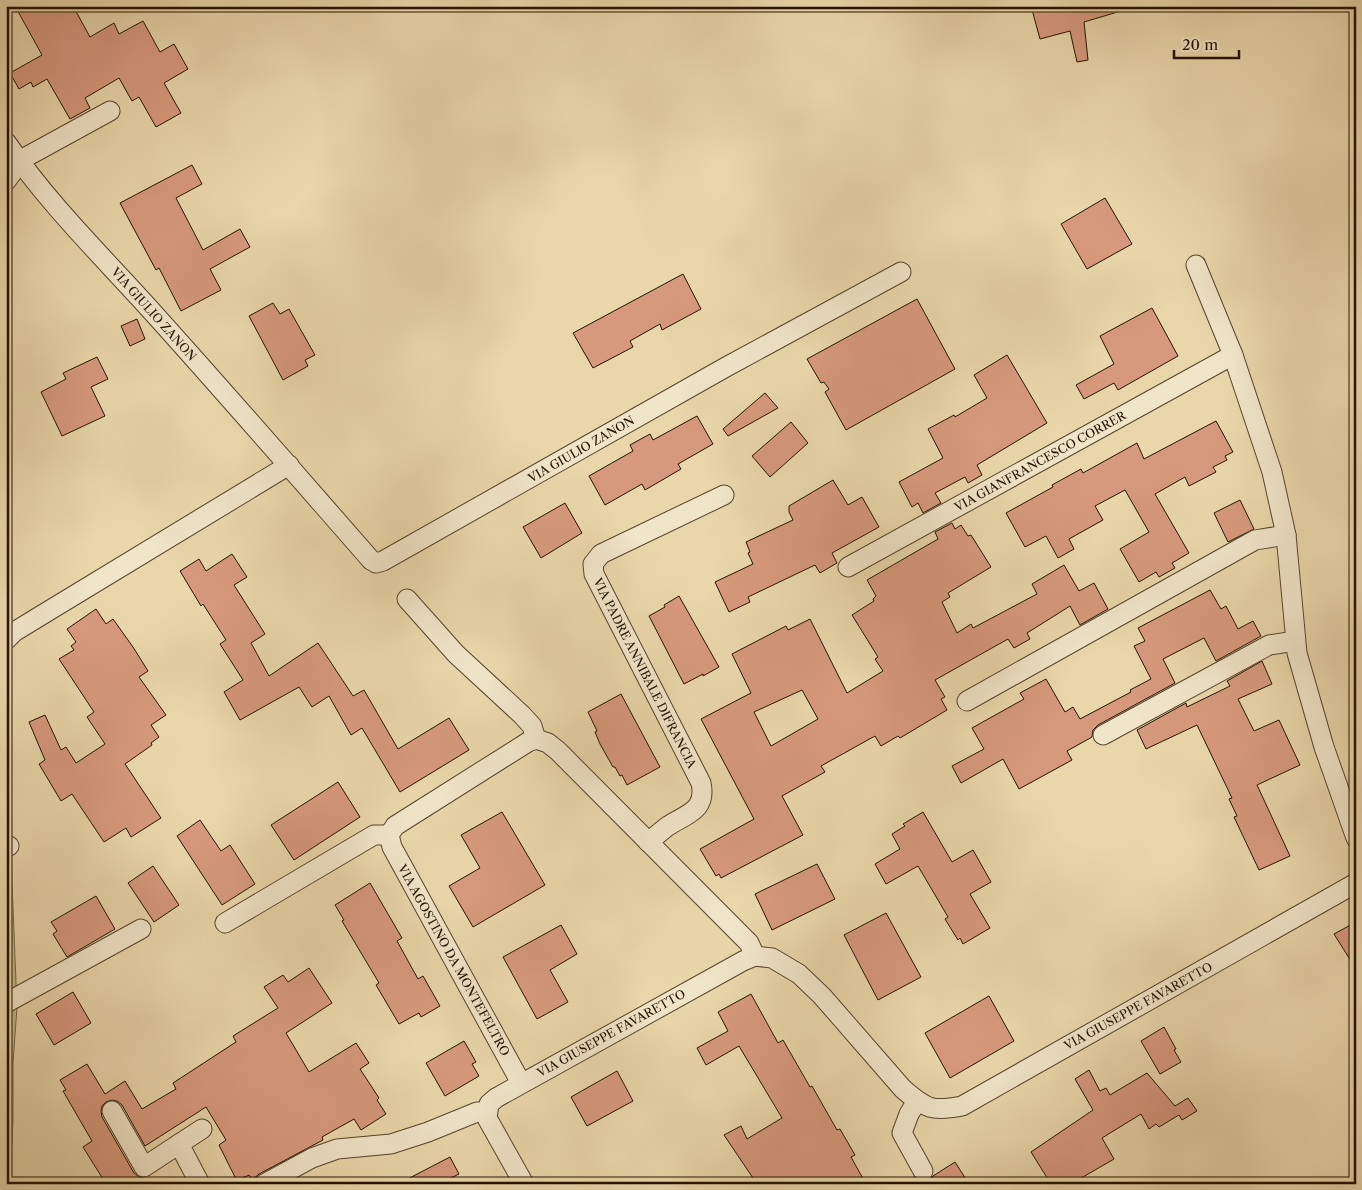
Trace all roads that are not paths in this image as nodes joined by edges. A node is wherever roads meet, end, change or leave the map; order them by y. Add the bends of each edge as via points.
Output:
1 (110, 111) dead end
2 (6, 142) edge
3 (20, 162) junction
4 (6, 181) edge
5 (1196, 265) dead end
6 (901, 272) dead end
7 (1233, 355) junction
8 (289, 465) junction
9 (724, 495) dead end
10 (1286, 535) junction
11 (848, 567) dead end
12 (407, 599) dead end
13 (6, 640) edge
14 (1295, 641) junction
15 (967, 701) dead end
16 (1103, 735) dead end
17 (536, 739) junction
18 (389, 835) junction
19 (1356, 838) edge
20 (648, 842) junction
21 (1356, 884) edge
22 (224, 923) dead end
23 (141, 929) dead end
24 (755, 956) junction
25 (6, 1003) edge
26 (521, 1083) junction
27 (917, 1101) junction
28 (112, 1111) dead end
29 (486, 1112) junction
30 (202, 1129) dead end
31 (179, 1144) junction
32 (923, 1172) dead end
33 (200, 1184) edge
34 (264, 1184) edge
35 (524, 1184) edge

1 - 3 street
2 - 3 street, VIA GIULIO ZANON
3 - 4 street
3 - 8 street, VIA GIULIO ZANON via 66,218
5 - 7 street
6 - 8 street, VIA GIULIO ZANON via 726,366 383,561 376,563 371,560
7 - 10 street via 1272,472
7 - 11 street, VIA GIANFRANCESCO CORRER
8 - 13 street via 43,614
9 - 20 street, VIA PADRE ANNIBALE DIFRANCIA via 601,554 593,564 594,574 703,792 695,810
10 - 14 street
10 - 15 street via 1255,540
12 - 17 street via 456,654 522,715 532,726
14 - 16 street via 1270,645
14 - 19 street via 1324,747
17 - 18 street via 395,826
17 - 20 street via 558,751
18 - 22 street via 374,835
18 - 26 street, VIA AGOSTINO DA MONTEFELTRO via 392,847
20 - 24 street via 749,943
21 - 27 street, VIA GIUSEPPE FAVARETTO via 962,1106 942,1110 929,1108
23 - 25 street
24 - 26 street, VIA GIUSEPPE FAVARETTO
24 - 27 street, VIA GIUSEPPE FAVARETTO via 772,958 800,974
26 - 29 street, VIA GIUSEPPE FAVARETTO via 496,1098
27 - 32 street via 902,1133
28 - 31 street via 144,1167
29 - 34 street via 477,1112 392,1144 337,1149 312,1158
29 - 35 street
30 - 31 street
31 - 33 street

